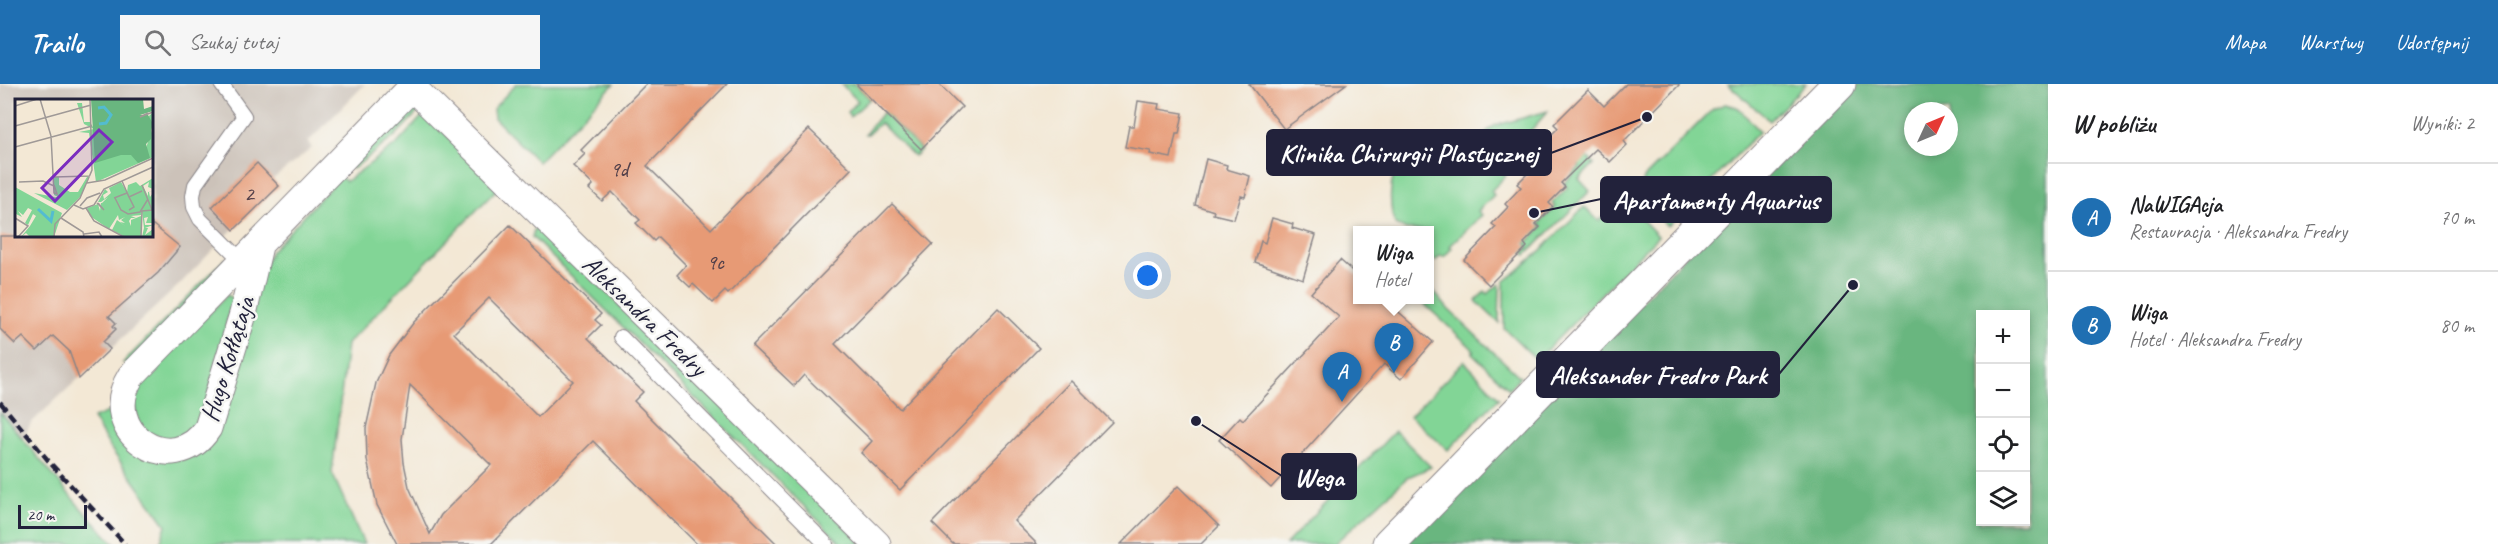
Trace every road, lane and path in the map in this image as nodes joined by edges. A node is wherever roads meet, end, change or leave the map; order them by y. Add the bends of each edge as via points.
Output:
1 (221, 84) edge
2 (1839, 84) edge
3 (414, 86) edge
4 (251, 254) junction
5 (621, 337) dead end
6 (826, 544) edge
7 (877, 544) edge
8 (1389, 544) edge

1 - 4 lane via 244,116 195,185 194,207 200,219
2 - 8 street
3 - 4 street, Hugo Kołłątaja
3 - 7 street, Aleksandra Fredry
4 - 4 street, Hugo Kołłątaja via 126,384 123,416 135,437 149,447 164,451 186,448 208,428 243,314
5 - 6 lane

